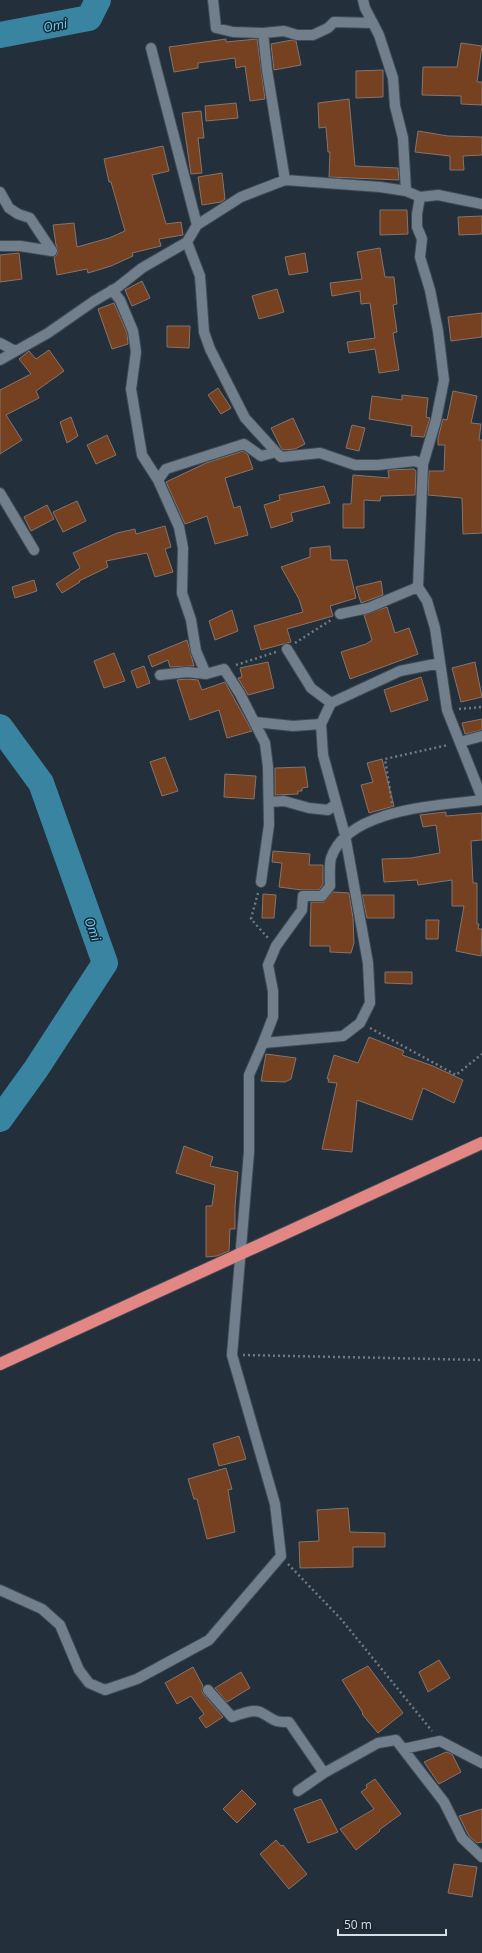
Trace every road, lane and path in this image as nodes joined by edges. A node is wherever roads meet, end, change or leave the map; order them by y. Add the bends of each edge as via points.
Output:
1 (213, 0) edge
2 (364, 0) edge
3 (373, 23) junction
4 (263, 33) junction
5 (151, 48) dead end
6 (285, 180) junction
7 (406, 191) junction
8 (0, 192) edge
9 (420, 197) junction
10 (482, 204) edge
11 (197, 225) junction
12 (187, 242) junction
13 (0, 246) edge
14 (112, 290) junction
15 (0, 343) edge
16 (15, 351) junction
17 (0, 360) edge
18 (276, 452) junction
19 (423, 464) junction
20 (158, 480) junction
21 (0, 493) edge
22 (34, 550) dead end
23 (418, 587) junction
24 (340, 614) joint
25 (287, 649) junction
26 (440, 664) junction
27 (224, 669) junction
28 (206, 674) junction
29 (160, 675) dead end
30 (331, 703) junction
31 (482, 706) edge
32 (446, 710) junction
33 (255, 722) junction
34 (321, 724) junction
35 (482, 736) edge
36 (460, 742) junction
37 (482, 799) edge
38 (269, 802) junction
39 (336, 804) junction
40 (394, 812) junction
41 (345, 836) junction
42 (261, 882) joint
43 (276, 946) junction
44 (360, 1022) junction
45 (263, 1042) junction
46 (482, 1054) edge
47 (482, 1143) edge
48 (232, 1355) junction
49 (482, 1360) edge
50 (0, 1364) edge
51 (281, 1556) junction
52 (0, 1590) edge
53 (208, 1690) dead end
54 (440, 1741) junction
55 (403, 1749) junction
56 (482, 1763) edge
57 (324, 1773) junction
58 (298, 1791) dead end
59 (482, 1857) edge

1 - 4 street via 216,28 233,32
2 - 3 street
3 - 4 street via 334,22 313,35 297,35 284,31
3 - 7 street via 393,78 395,106 403,138
4 - 6 street
5 - 11 street
6 - 7 street
6 - 11 street via 241,197
7 - 9 street
8 - 13 street via 9,208 30,218 52,251
9 - 10 street via 438,195
9 - 19 street via 417,214 417,227 422,239 420,257 438,330 444,380
11 - 12 street
12 - 14 street via 142,268
12 - 18 street via 200,276 204,332 210,349 245,418
14 - 16 street via 48,333
14 - 20 street via 120,300 133,331 136,352 131,389 136,422 142,455
15 - 16 street
16 - 17 street
18 - 19 street via 281,457 320,453 355,466 415,461
18 - 20 street via 261,456 244,444 166,469
19 - 23 street
20 - 28 street via 178,527 183,548 182,593 191,620 196,651
21 - 22 street
23 - 24 street via 368,608
23 - 26 street via 427,601 435,628
24 - 25 path
25 - 27 path
25 - 30 street via 311,688
26 - 30 street via 400,671
26 - 32 street
27 - 28 street
27 - 33 street
28 - 29 street via 187,672
30 - 34 street
31 - 32 path
32 - 36 street
33 - 34 street via 293,726
33 - 38 street via 265,743
34 - 39 street via 323,755
35 - 36 street
36 - 37 street
36 - 40 path via 385,759
37 - 40 street
38 - 39 street via 284,802 328,810
38 - 42 street via 269,825
39 - 41 street
40 - 41 street
41 - 43 street via 331,859 330,886 322,896 303,896 302,910
41 - 44 street via 368,963 370,1003
42 - 43 path via 251,919
43 - 45 street via 268,965 273,991 273,1017
44 - 45 street via 343,1036
44 - 46 path via 456,1075
45 - 48 street via 249,1075 249,1152
47 - 50 highway
48 - 49 path
48 - 51 street via 275,1504
51 - 52 street via 209,1640 137,1679 105,1690 89,1683 79,1670 60,1625 42,1609
51 - 54 path via 341,1619
53 - 57 street via 232,1717 244,1712 259,1712 275,1722 289,1722
54 - 55 street
54 - 56 street
55 - 57 street via 396,1740 378,1743
55 - 59 street via 444,1802 462,1838
57 - 58 street

